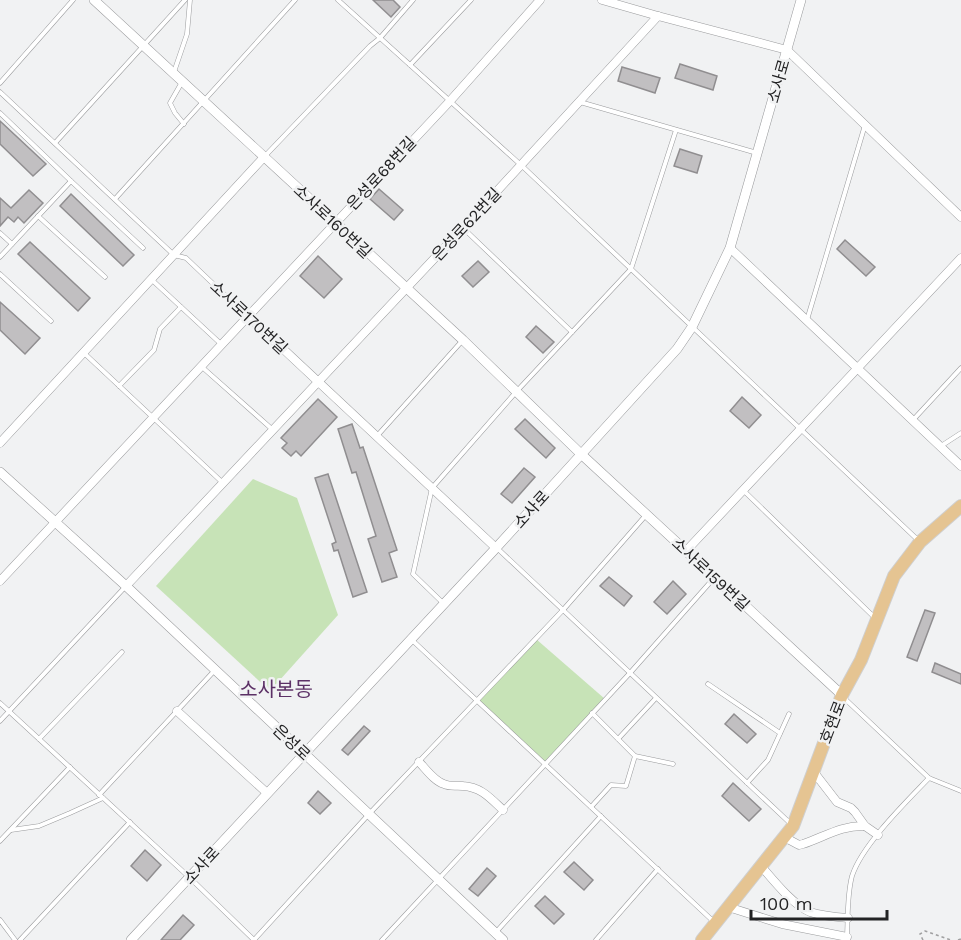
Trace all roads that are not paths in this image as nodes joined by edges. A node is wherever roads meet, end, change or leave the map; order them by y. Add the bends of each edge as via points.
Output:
1 (73, 0) edge
2 (94, 0) edge
3 (188, 0) edge
4 (295, 0) edge
5 (338, 0) edge
6 (413, 0) edge
7 (471, 0) edge
8 (540, 0) edge
9 (602, 0) edge
10 (801, 0) edge
11 (658, 16) junction
12 (381, 38) junction
13 (144, 46) junction
14 (787, 50) junction
15 (410, 65) junction
16 (173, 73) junction
17 (182, 81) junction
18 (0, 83) edge
19 (0, 92) edge
20 (450, 101) junction
21 (204, 102) junction
22 (579, 102) junction
23 (0, 113) edge
24 (184, 124) junction
25 (865, 124) junction
26 (676, 130) junction
27 (56, 143) junction
28 (757, 153) junction
29 (264, 157) junction
30 (521, 165) junction
31 (71, 181) junction
32 (115, 199) junction
33 (38, 216) junction
34 (961, 217) edge
35 (335, 222) junction
36 (463, 228) junction
37 (0, 233) edge
38 (12, 244) junction
39 (730, 248) junction
40 (143, 249) dead end
41 (174, 255) junction
42 (0, 257) edge
43 (961, 258) edge
44 (631, 269) junction
45 (0, 274) edge
46 (105, 277) dead end
47 (151, 279) junction
48 (406, 288) junction
49 (181, 307) junction
50 (249, 317) junction
51 (807, 320) junction
52 (51, 321) dead end
53 (692, 327) junction
54 (572, 332) junction
55 (463, 340) junction
56 (222, 345) junction
57 (83, 352) junction
58 (202, 366) junction
59 (858, 369) junction
60 (960, 369) edge
61 (318, 382) junction
62 (119, 386) junction
63 (516, 392) junction
64 (153, 418) junction
65 (913, 420) junction
66 (801, 429) junction
67 (273, 430) junction
68 (961, 433) edge
69 (376, 436) junction
70 (0, 443) edge
71 (941, 447) junction
72 (581, 453) junction
73 (961, 466) edge
74 (0, 472) edge
75 (224, 484) junction
76 (432, 488) junction
77 (743, 490) junction
78 (961, 506) edge
79 (647, 515) junction
80 (55, 522) junction
81 (920, 542) junction
82 (496, 548) junction
83 (686, 551) junction
84 (714, 578) junction
85 (0, 581) edge
86 (126, 586) junction
87 (444, 604) junction
88 (563, 610) junction
89 (877, 620) junction
90 (411, 639) junction
91 (122, 652) dead end
92 (216, 670) junction
93 (630, 673) junction
94 (708, 684) dead end
95 (842, 695) junction
96 (657, 698) junction
97 (478, 701) junction
98 (0, 703) edge
99 (9, 711) junction
100 (177, 711) junction
101 (592, 713) junction
102 (789, 714) dead end
103 (0, 721) edge
104 (780, 733) junction
105 (39, 739) junction
106 (618, 739) junction
107 (305, 754) junction
108 (635, 756) junction
109 (419, 762) junction
110 (545, 764) junction
111 (673, 764) dead end
112 (70, 767) junction
113 (813, 771) junction
114 (929, 778) junction
115 (747, 783) junction
116 (961, 791) edge
117 (267, 794) junction
118 (101, 796) junction
119 (591, 807) junction
120 (502, 810) junction
121 (369, 814) junction
122 (602, 816) junction
123 (130, 822) junction
124 (793, 826) junction
125 (865, 826) junction
126 (11, 830) junction
127 (878, 835) junction
128 (784, 837) junction
129 (0, 841) edge
130 (761, 866) junction
131 (658, 869) junction
132 (189, 877) junction
133 (439, 879) junction
134 (728, 907) junction
135 (848, 918) junction
136 (0, 920) edge
137 (716, 923) junction
138 (496, 933) junction
139 (847, 938) edge
140 (704, 939) edge
141 (15, 940) edge
142 (20, 940) edge
143 (131, 940) edge
144 (254, 940) edge
145 (382, 940) edge
146 (503, 940) edge
147 (596, 940) edge

1 - 18 lane
2 - 13 street, 소사로160번길
3 - 13 lane
3 - 16 lane via 187,34
4 - 21 lane
5 - 12 lane
6 - 12 lane
7 - 15 lane
8 - 20 street, 은성로68번길
9 - 11 street
10 - 14 street, 소사로
11 - 14 street
11 - 22 street, 은성로62번길
12 - 15 lane
12 - 29 lane
13 - 16 street, 소사로160번길
13 - 27 lane
14 - 25 street
14 - 28 street, 소사로
15 - 20 lane
16 - 17 street, 소사로160번길
17 - 21 street, 소사로160번길
17 - 24 lane via 170,103
19 - 27 lane, 소사로170번길
20 - 30 lane
20 - 35 street, 은성로68번길
21 - 24 lane
21 - 29 street, 소사로160번길
22 - 26 lane
22 - 30 street, 은성로62번길
23 - 31 lane
24 - 32 lane
25 - 34 street
25 - 51 lane
26 - 28 lane
26 - 44 lane
27 - 32 lane, 소사로170번길
28 - 39 street, 소사로
29 - 35 street, 소사로160번길
29 - 41 street
30 - 36 street, 은성로62번길
30 - 44 lane
31 - 33 lane
31 - 40 lane
32 - 41 lane, 소사로170번길
33 - 38 lane
33 - 46 lane
35 - 48 street, 소사로160번길
35 - 50 street, 은성로68번길
36 - 48 street, 은성로62번길
36 - 54 lane
37 - 38 lane
38 - 42 lane
39 - 51 street
39 - 53 street, 소사로
41 - 47 street
41 - 50 lane, 소사로170번길 via 186,258
43 - 59 street
44 - 53 lane
44 - 54 lane
45 - 52 lane
47 - 49 lane
47 - 57 street
48 - 55 street, 소사로160번길
48 - 61 street, 은성로62번길
49 - 56 lane
49 - 62 lane via 159,329 154,350
50 - 56 street, 은성로68번길
50 - 61 street, 소사로170번길
51 - 59 street
53 - 66 lane
53 - 72 street, 소사로 via 677,349
54 - 63 lane
55 - 63 street, 소사로160번길
55 - 69 lane
56 - 58 street, 은성로68번길
57 - 62 lane
57 - 70 street
58 - 64 street, 은성로68번길
58 - 67 lane
59 - 65 street
59 - 66 street
60 - 65 lane
61 - 67 street, 은성로62번길
61 - 69 street, 소사로170번길
62 - 64 lane
63 - 72 street, 소사로160번길
63 - 76 lane
64 - 75 lane
64 - 80 street, 은성로68번길
65 - 71 street
66 - 77 street
66 - 81 lane
67 - 75 street, 은성로62번길
68 - 71 lane
69 - 76 street, 소사로170번길
71 - 73 street
72 - 79 street, 소사로159번길
72 - 82 street, 소사로
74 - 80 street, 은성로
75 - 86 street, 은성로62번길
76 - 82 street, 소사로170번길
76 - 87 lane via 413,574
77 - 83 street
77 - 89 lane
78 - 81 main road, 호현로
79 - 83 street, 소사로159번길
79 - 88 lane
80 - 85 street, 은성로68번길
80 - 86 street, 은성로
81 - 89 main road, 호현로 via 894,576
82 - 87 street, 소사로
82 - 88 lane
83 - 84 street, 소사로159번길
84 - 93 lane
84 - 95 street, 소사로159번길
86 - 92 street, 은성로
86 - 99 lane
87 - 90 street, 소사로
88 - 93 lane
88 - 97 lane
89 - 95 main road, 호현로
90 - 97 lane
90 - 107 street, 소사로
91 - 105 lane
92 - 100 lane
92 - 107 street, 은성로
93 - 96 lane
93 - 101 lane
94 - 104 lane
95 - 113 main road, 호현로
95 - 114 lane
96 - 106 lane
96 - 115 lane
97 - 109 lane
97 - 110 lane
98 - 99 lane
99 - 103 lane
99 - 105 lane
100 - 117 street
100 - 118 lane
101 - 106 lane
101 - 110 lane
102 - 104 lane
104 - 115 lane via 768,760
105 - 112 lane
106 - 108 lane
107 - 117 street, 소사로
107 - 121 street, 은성로
108 - 111 lane
108 - 119 lane via 626,786 611,785
109 - 120 street via 440,783 480,790
109 - 121 lane
110 - 119 lane
110 - 120 lane
112 - 118 lane
112 - 126 lane
113 - 124 main road, 호현로
113 - 125 street via 837,802 855,812
114 - 116 lane
114 - 127 lane
115 - 124 lane
117 - 132 street, 소사로
118 - 123 lane
118 - 126 lane via 39,825
119 - 122 lane
120 - 133 lane
121 - 133 street, 은성로
121 - 144 lane
122 - 131 lane
122 - 138 lane
123 - 132 lane
123 - 142 lane
124 - 128 main road, 호현로
125 - 127 street
125 - 128 street via 841,828 799,845
126 - 129 lane
127 - 135 lane via 853,874
128 - 130 main road, 호현로
130 - 134 main road, 호현로
130 - 135 street via 810,912
131 - 137 lane
131 - 147 lane
132 - 143 street, 소사로
132 - 144 lane
133 - 138 street, 은성로
133 - 145 lane
134 - 137 main road, 호현로
134 - 139 street
135 - 139 lane
136 - 141 lane
137 - 140 main road, 호현로
138 - 146 street, 은성로

